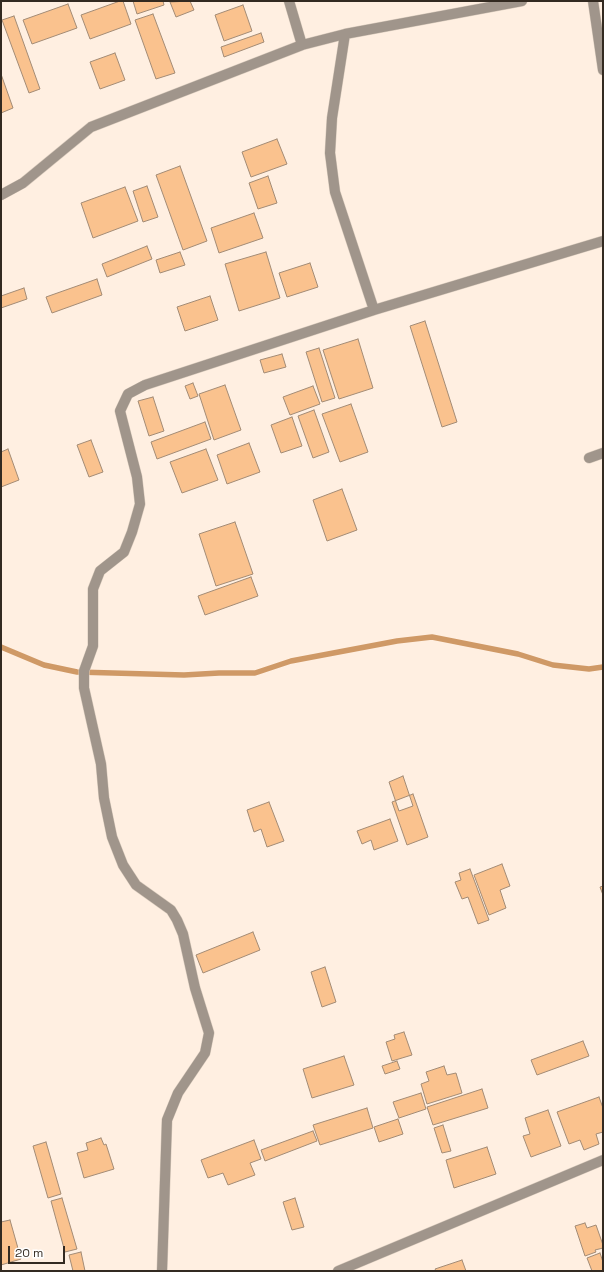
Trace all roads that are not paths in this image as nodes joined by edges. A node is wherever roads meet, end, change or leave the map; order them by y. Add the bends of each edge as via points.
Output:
1 (289, 1) edge
2 (522, 1) edge
3 (593, 1) edge
4 (345, 34) junction
5 (302, 45) junction
6 (603, 70) edge
7 (1, 195) edge
8 (603, 241) edge
9 (374, 310) junction
10 (603, 453) edge
11 (589, 458) dead end
12 (603, 1160) edge
13 (162, 1271) edge
14 (338, 1271) edge

1 - 5 street
2 - 4 street
3 - 6 street
4 - 5 street
4 - 9 street via 332,118 330,154 335,192
5 - 7 street via 91,127 23,183
8 - 9 street
9 - 13 street via 145,385 128,394 120,411 137,477 140,504 124,552 100,571 93,589 93,646 84,671 84,688 101,764 104,798 112,837 123,865 136,885 172,910 177,920 209,1033 205,1053 178,1093 167,1120
10 - 11 street
12 - 14 street

